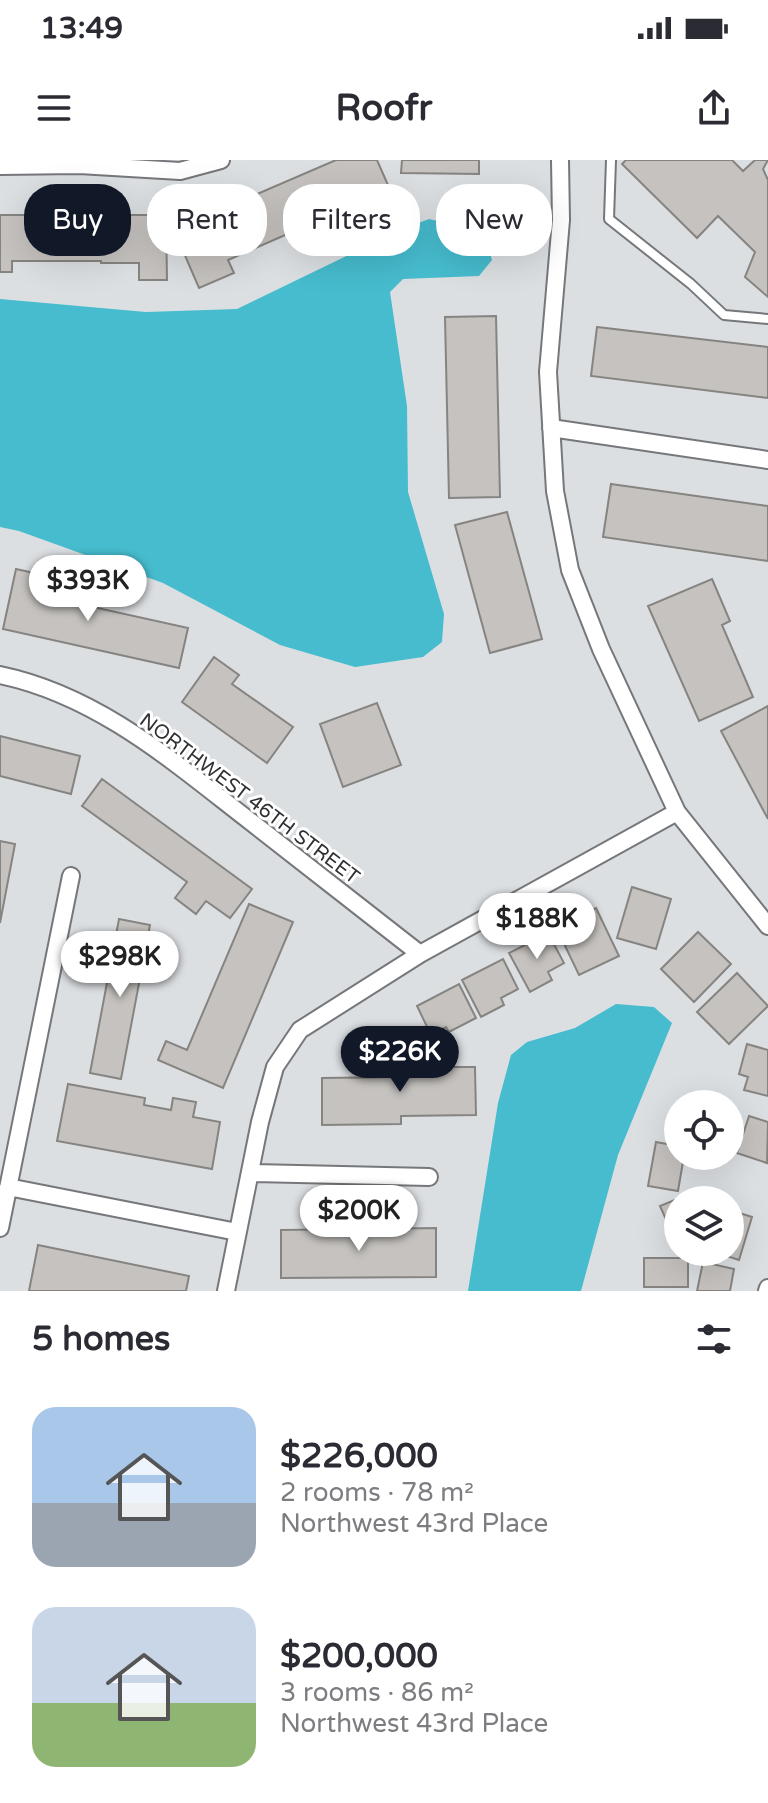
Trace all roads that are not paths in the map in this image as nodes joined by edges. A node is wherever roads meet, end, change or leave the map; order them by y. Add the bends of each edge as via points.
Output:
1 (221, 160) edge
2 (560, 160) edge
3 (611, 160) edge
4 (80, 162) edge
5 (0, 166) edge
6 (768, 319) edge
7 (551, 428) junction
8 (768, 460) edge
9 (0, 675) edge
10 (677, 812) junction
11 (71, 876) dead end
12 (768, 926) edge
13 (420, 954) junction
14 (251, 1173) junction
15 (429, 1177) dead end
16 (8, 1187) junction
17 (0, 1228) edge
18 (237, 1232) junction
19 (226, 1291) edge

1 - 4 street via 180,171
2 - 7 street via 561,220 548,372
3 - 6 lane via 609,219 724,315
4 - 5 street
7 - 8 street
7 - 10 street via 555,491 570,570
9 - 13 street, NORTHWEST 46TH STREET via 35,683 100,712 152,745
10 - 12 street
10 - 13 street
11 - 16 street
13 - 14 street via 300,1030 275,1067
14 - 15 street
14 - 18 street
16 - 17 street
16 - 18 street
18 - 19 street

